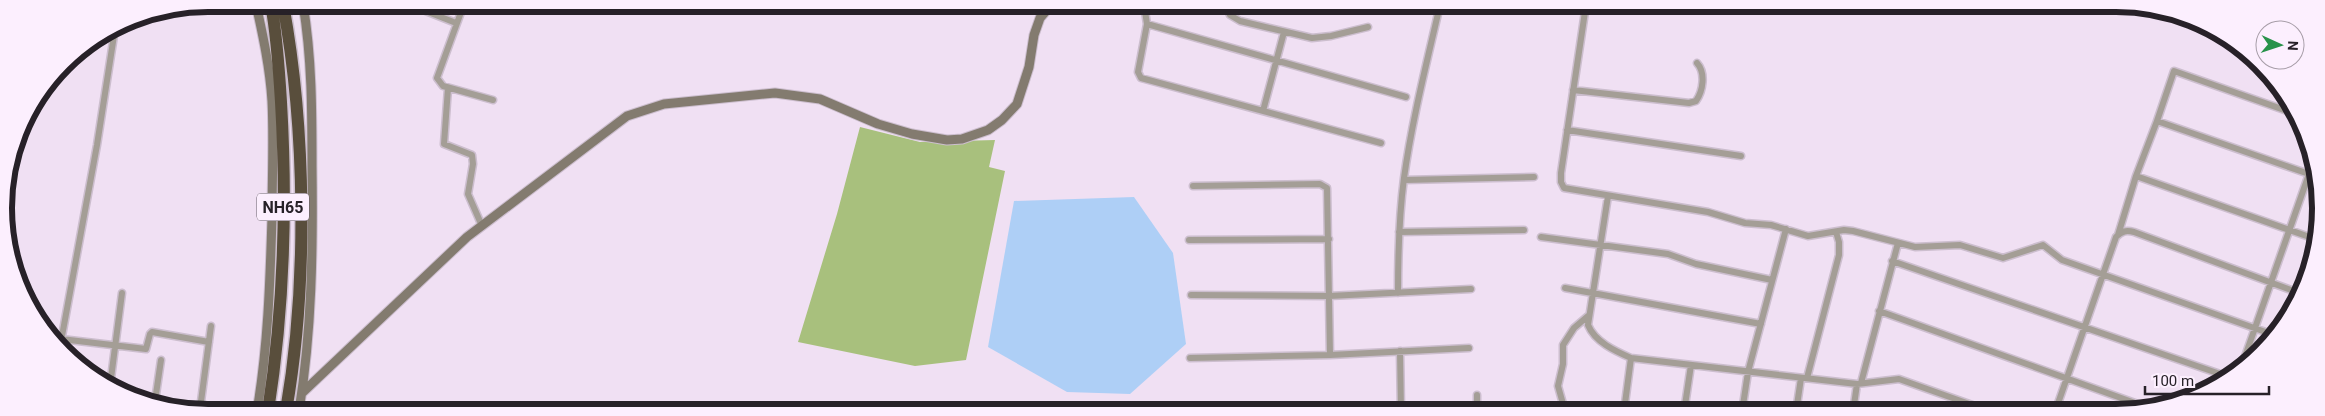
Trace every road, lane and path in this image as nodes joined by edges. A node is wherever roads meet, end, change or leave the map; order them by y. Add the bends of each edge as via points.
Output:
1 (258, 12) edge
2 (272, 12) edge
3 (284, 12) edge
4 (304, 12) edge
5 (428, 12) edge
6 (461, 12) edge
7 (1045, 12) edge
8 (1145, 12) edge
9 (1228, 12) edge
10 (1438, 12) edge
11 (1585, 12) edge
12 (456, 23) junction
13 (1147, 24) junction
14 (1368, 27) dead end
15 (1284, 32) junction
16 (115, 37) edge
17 (1277, 61) junction
18 (1697, 63) dead end
19 (448, 88) junction
20 (1573, 90) junction
21 (1406, 98) dead end
22 (493, 100) dead end
23 (2286, 109) edge
24 (1263, 111) junction
25 (2157, 121) junction
26 (1567, 130) junction
27 (1381, 143) dead end
28 (1741, 156) dead end
29 (2310, 175) edge
30 (2136, 176) junction
31 (1534, 178) dead end
32 (2311, 179) edge
33 (1404, 180) junction
34 (1193, 186) dead end
35 (1608, 196) junction
36 (482, 226) junction
37 (1786, 229) junction
38 (1524, 230) dead end
39 (2289, 230) junction
40 (1399, 232) junction
41 (1836, 232) junction
42 (2118, 235) junction
43 (1540, 237) dead end
44 (2310, 237) edge
45 (1329, 239) junction
46 (1189, 240) dead end
47 (1898, 243) junction
48 (1601, 245) junction
49 (1892, 261) junction
50 (2103, 276) junction
51 (1772, 280) junction
52 (2271, 282) junction
53 (1564, 288) dead end
54 (1471, 290) dead end
55 (2294, 291) edge
56 (1398, 292) junction
57 (1594, 293) junction
58 (122, 294) dead end
59 (1191, 295) dead end
60 (1329, 296) junction
61 (1878, 311) junction
62 (1588, 316) junction
63 (1761, 324) junction
64 (211, 326) dead end
65 (2085, 326) junction
66 (2255, 328) junction
67 (2268, 333) edge
68 (61, 337) edge
69 (63, 339) edge
70 (209, 342) junction
71 (115, 344) junction
72 (1469, 348) dead end
73 (1400, 351) junction
74 (1330, 355) junction
75 (2245, 356) edge
76 (1190, 358) dead end
77 (1631, 358) junction
78 (161, 360) dead end
79 (1691, 365) junction
80 (1748, 372) junction
81 (2220, 374) edge
82 (2067, 377) junction
83 (111, 378) edge
84 (1804, 378) junction
85 (1859, 384) junction
86 (302, 393) junction
87 (1477, 395) dead end
88 (156, 397) edge
89 (201, 403) edge
90 (2135, 403) edge
91 (258, 404) edge
92 (269, 404) edge
93 (287, 404) edge
94 (300, 404) edge
95 (1401, 404) edge
96 (1477, 404) edge
97 (1563, 404) edge
98 (1625, 404) edge
99 (1685, 404) edge
100 (1743, 404) edge
101 (1798, 404) edge
102 (1855, 404) edge
103 (1969, 404) edge
104 (2057, 404) edge

1 - 91 street via 272,100 273,157 271,267 265,365
2 - 92 highway, NH65 via 284,184 278,348
3 - 93 highway, NH65 via 300,162 296,320
4 - 86 street via 309,43 313,240 310,327
5 - 12 street
6 - 12 street
7 - 36 street via 1034,35 1029,67 1017,104 1002,120 976,135 947,140 912,134 878,124 820,99 775,92 664,104 627,116
8 - 13 street
9 - 15 street via 1240,21
10 - 33 street
11 - 20 street
12 - 19 street via 438,73 440,83
13 - 17 street
13 - 24 street via 1138,72 1141,78
14 - 15 street via 1319,38
15 - 17 street
16 - 68 street
17 - 21 street
17 - 24 street
18 - 20 street via 1703,73 1700,95 1689,103
19 - 22 street
19 - 36 street via 444,144 472,155 468,194
20 - 26 street
23 - 25 street via 2174,71
24 - 27 street
25 - 29 street
25 - 30 street
26 - 28 street
26 - 35 street via 1560,182 1564,188
30 - 39 street
30 - 42 street
31 - 33 street
32 - 39 street
33 - 40 street
34 - 45 street via 1324,185 1328,194
35 - 37 street via 1708,212 1745,224
35 - 48 street
36 - 86 street
37 - 41 street via 1808,236
37 - 51 street
38 - 40 street
39 - 44 street
39 - 52 street
40 - 56 street
41 - 47 street via 1853,231
41 - 84 street via 1839,255
42 - 50 street
42 - 52 street via 2126,230 2134,232
43 - 48 street
45 - 46 street
45 - 60 street
47 - 49 street
47 - 50 street via 1915,247 1960,245 2003,258 2043,245 2056,257
48 - 51 street via 1668,254 1696,264
48 - 57 street
49 - 61 street
49 - 65 street
50 - 65 street
50 - 66 street
51 - 63 street
52 - 55 street
52 - 66 street
53 - 57 street
54 - 56 street
56 - 60 street
57 - 62 street
57 - 63 street
58 - 71 street
59 - 60 street
60 - 74 street
61 - 82 street
61 - 85 street
62 - 77 street via 1592,335
62 - 97 street via 1574,328 1563,345 1558,386
63 - 80 street
64 - 70 street
65 - 81 street
65 - 82 street
66 - 67 street
66 - 75 street
69 - 71 street
70 - 71 street via 152,332 146,349
70 - 89 street
71 - 83 street
72 - 73 street
73 - 74 street
73 - 95 street
74 - 76 street
77 - 79 street
77 - 98 street
78 - 88 street
79 - 80 street
79 - 99 street
80 - 84 street
80 - 100 street
82 - 90 street
82 - 104 street
84 - 85 street
84 - 101 street
85 - 102 street
85 - 103 street via 1899,379
86 - 94 street
87 - 96 street

